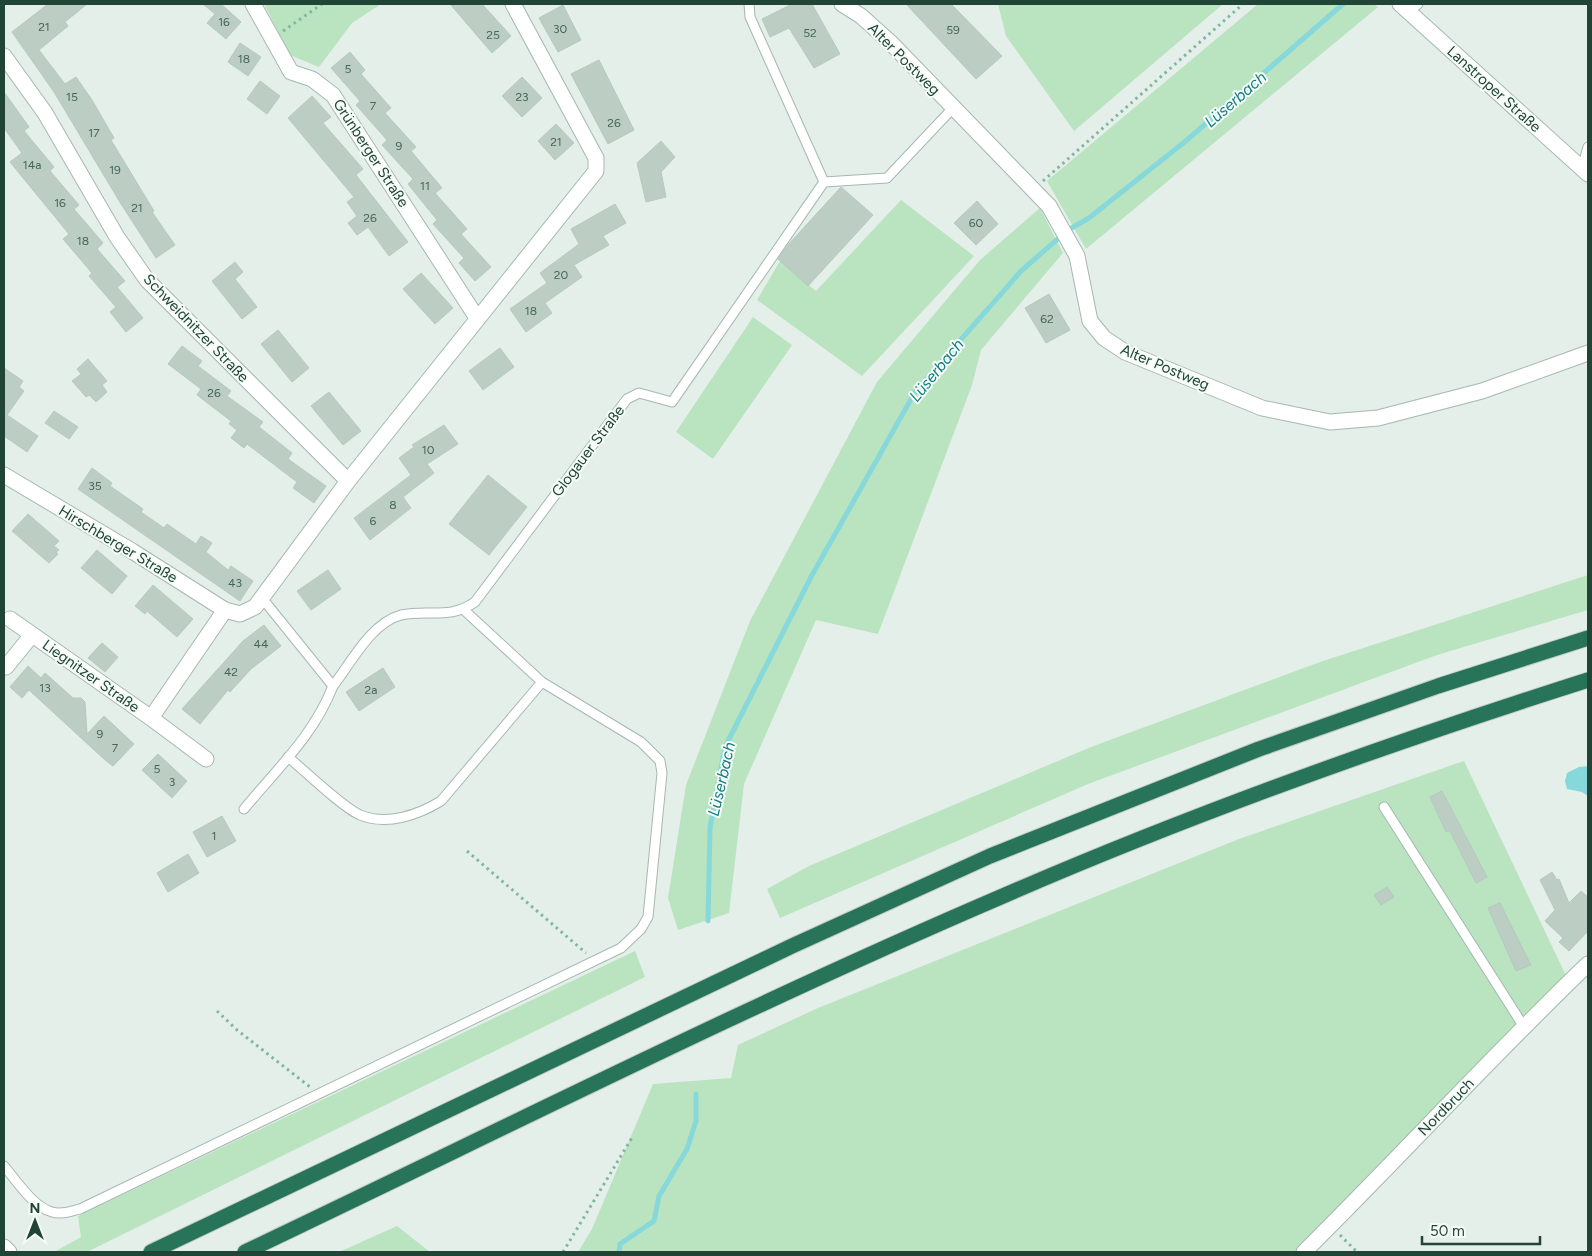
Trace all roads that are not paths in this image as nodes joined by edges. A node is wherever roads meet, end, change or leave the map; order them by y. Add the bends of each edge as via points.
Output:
1 (253, 4) edge
2 (513, 4) edge
3 (749, 4) edge
4 (842, 4) edge
5 (1409, 6) edge
6 (4, 56) edge
7 (953, 108) junction
8 (1588, 147) edge
9 (1585, 171) edge
10 (824, 182) junction
11 (477, 318) junction
12 (1588, 353) edge
13 (6, 480) edge
14 (348, 481) junction
15 (262, 598) junction
16 (225, 610) junction
17 (464, 610) junction
18 (10, 619) dead end
19 (32, 635) junction
20 (1588, 638) edge
21 (6, 667) dead end
22 (1588, 680) edge
23 (542, 682) junction
24 (333, 686) junction
25 (151, 718) junction
26 (288, 756) junction
27 (206, 759) dead end
28 (1384, 807) dead end
29 (244, 809) dead end
30 (1588, 964) edge
31 (1524, 1026) junction
32 (4, 1166) edge
33 (4, 1247) edge
34 (9, 1252) edge
35 (151, 1252) edge
36 (245, 1252) edge
37 (1304, 1252) edge

1 - 11 street, Grünberger Straße via 291,72 312,79 333,95
2 - 11 street via 596,158 596,170
3 - 10 lane via 750,17
4 - 7 street, Alter Postweg via 890,42
5 - 9 street, Lanstroper Straße
6 - 14 street, Schweidnitzer Straße via 45,113 117,237 147,280
7 - 10 lane via 887,178
7 - 12 street, Alter Postweg via 1049,206 1077,256 1090,321 1104,338 1125,352 1262,408 1330,422 1378,418 1482,391
8 - 9 lane
10 - 17 lane, Glogauer Straße via 672,402 639,393 627,399 476,602
11 - 14 street
13 - 16 street, Hirschberger Straße via 132,551
14 - 15 street
15 - 16 street via 255,607 240,614
15 - 24 lane
16 - 25 street, Liegnitzer Straße
17 - 23 lane
17 - 24 lane via 401,616 376,629
18 - 19 street, Liegnitzer Straße
19 - 21 street, Liegnitzer Straße
19 - 25 street, Liegnitzer Straße
20 - 35 highway via 1259,749 990,856 810,937
22 - 36 highway via 1269,788 1004,895 795,989
23 - 26 lane via 441,801 420,814 395,819 361,815
23 - 32 lane via 641,742 660,761 661,790 648,917 641,929 621,948 80,1209 64,1213 40,1206
24 - 26 lane via 324,710 304,741
25 - 27 street, Liegnitzer Straße
26 - 29 lane
28 - 31 lane
30 - 31 street, Nordbruch
31 - 37 street, Nordbruch
33 - 34 street

